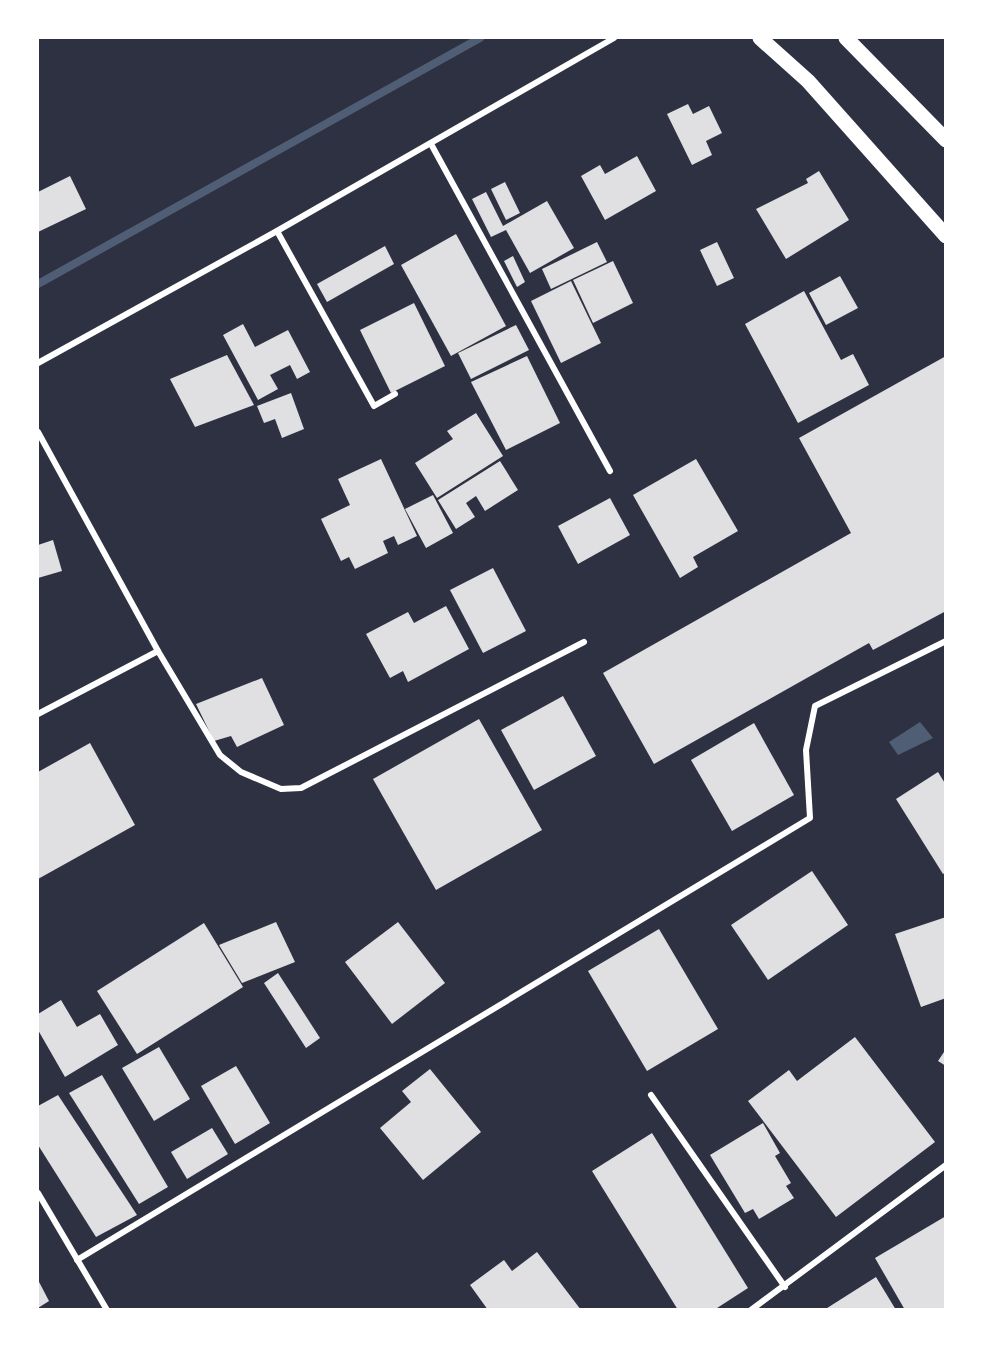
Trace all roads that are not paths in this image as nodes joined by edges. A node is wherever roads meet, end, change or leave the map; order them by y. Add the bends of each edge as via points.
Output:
1 (614, 38) edge
2 (760, 38) edge
3 (846, 38) edge
4 (945, 140) edge
5 (431, 144) junction
6 (277, 231) junction
7 (945, 236) edge
8 (38, 363) edge
9 (395, 394) dead end
10 (38, 432) edge
11 (610, 471) dead end
12 (945, 641) edge
13 (584, 642) dead end
14 (158, 651) junction
15 (38, 714) edge
16 (651, 1095) dead end
17 (945, 1165) edge
18 (38, 1193) edge
19 (77, 1260) junction
20 (785, 1287) junction
21 (107, 1310) edge
22 (751, 1310) edge

1 - 5 street
2 - 7 main road via 808,81
3 - 4 main road
5 - 6 street
5 - 11 street
6 - 8 street
6 - 9 street via 374,405
10 - 14 street
12 - 19 street via 814,706 806,750 810,818
13 - 14 street via 301,788 280,789 241,772 219,755
14 - 15 street
16 - 20 street
17 - 20 street
18 - 19 street
19 - 21 street
20 - 22 street

